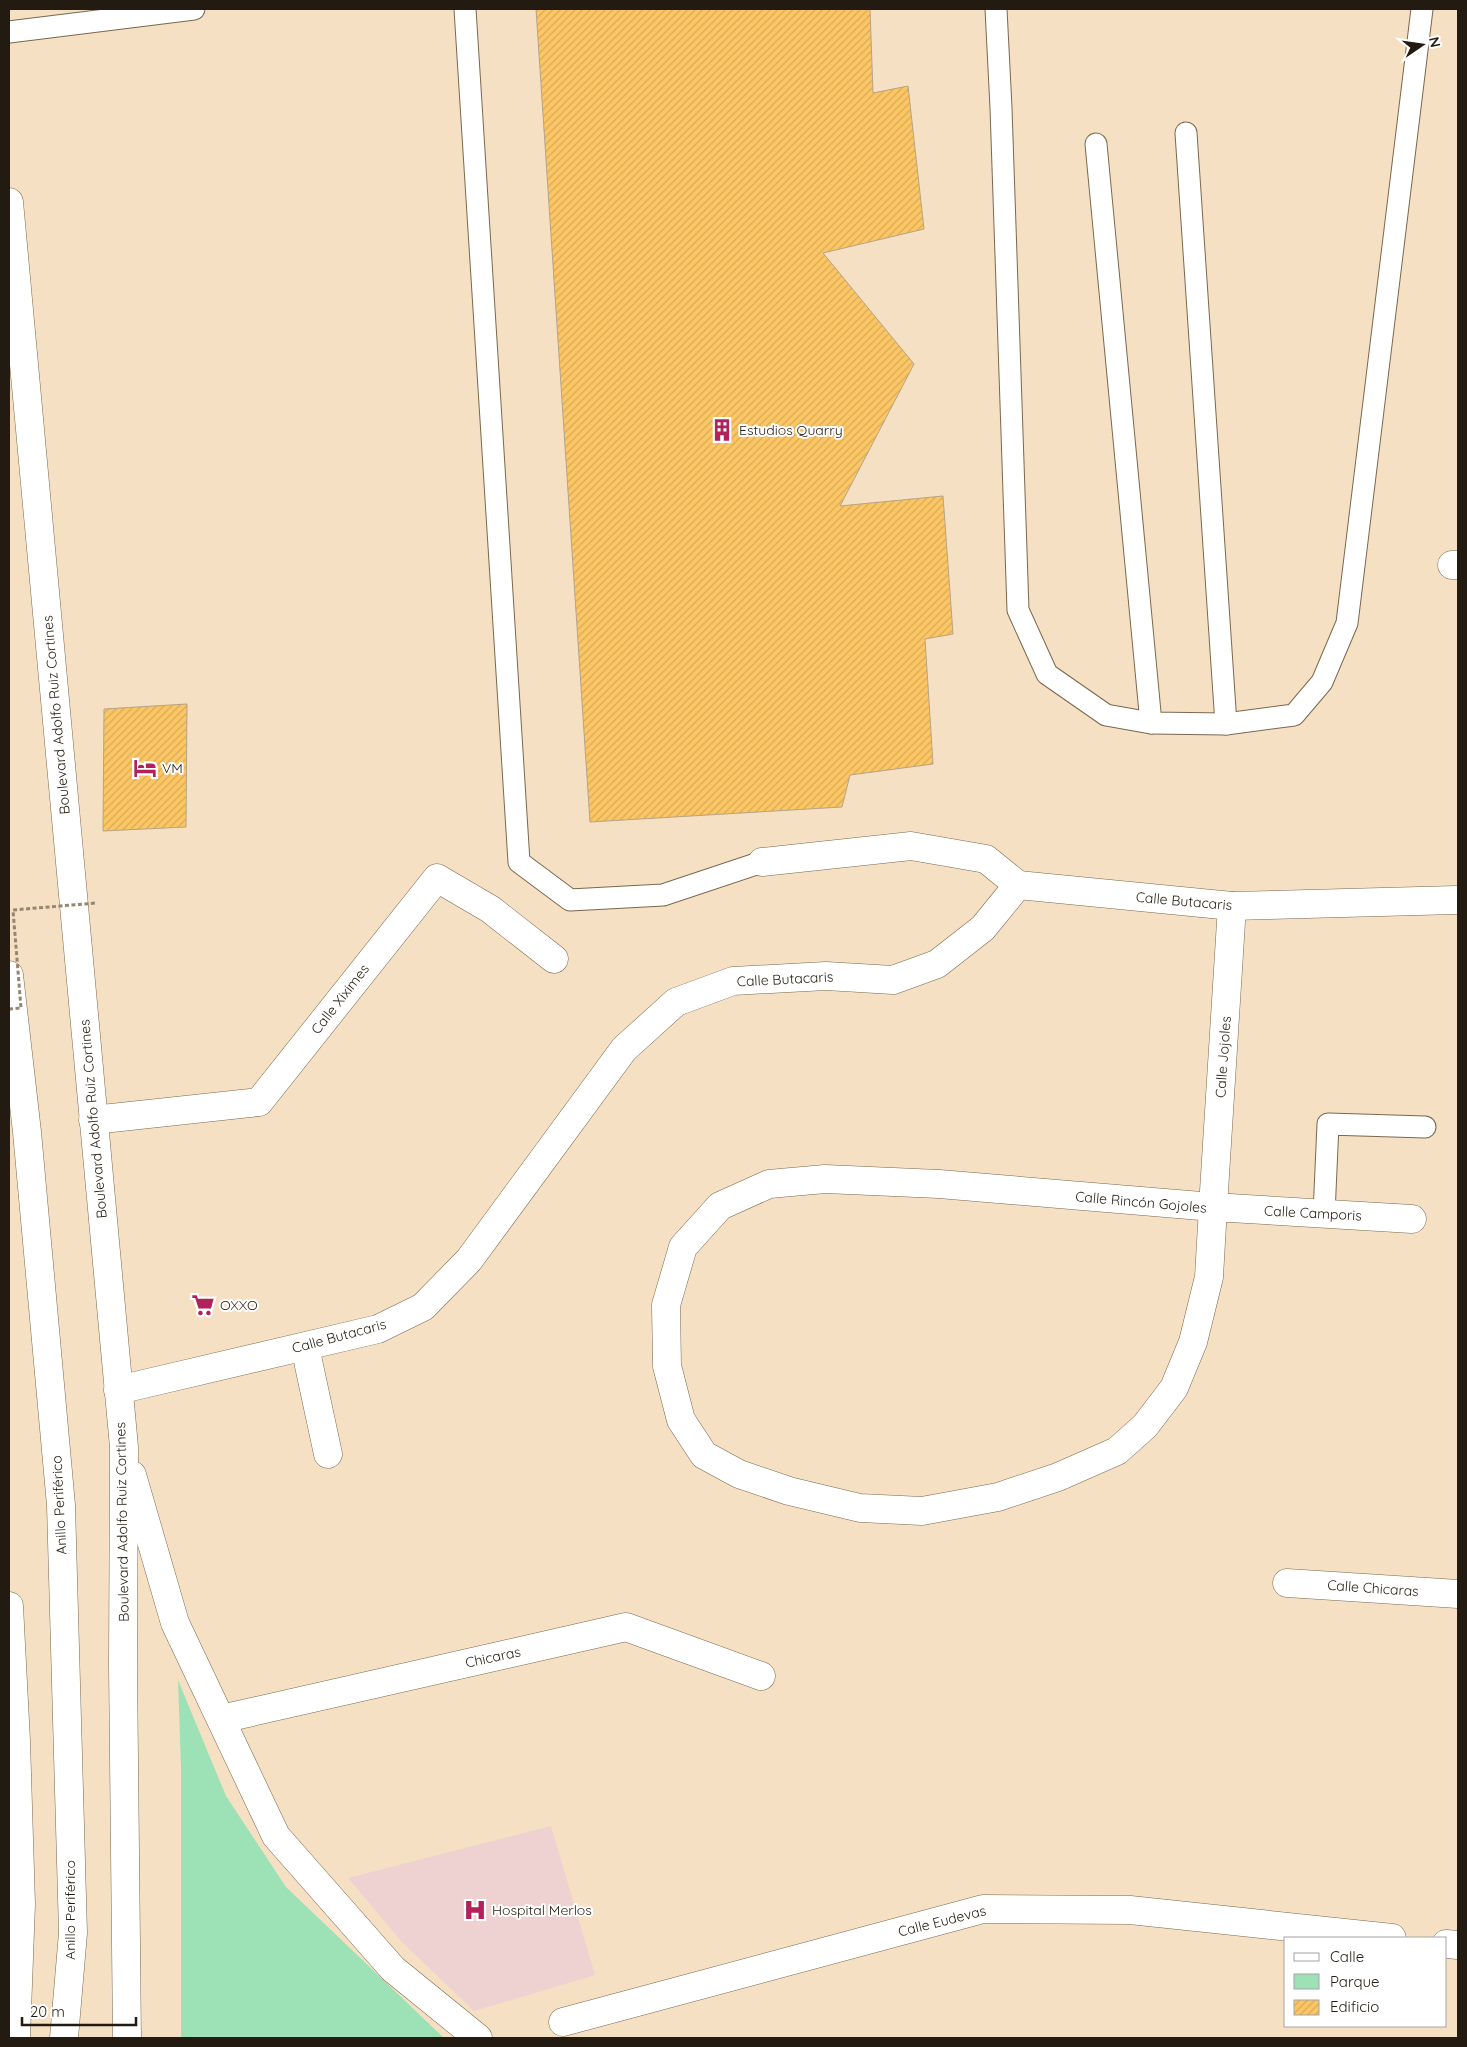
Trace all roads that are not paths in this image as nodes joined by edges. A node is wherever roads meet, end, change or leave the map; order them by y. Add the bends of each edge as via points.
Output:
1 (194, 9) edge
2 (465, 9) edge
3 (996, 9) edge
4 (1422, 9) edge
5 (9, 32) edge
6 (1186, 133) dead end
7 (1096, 144) dead end
8 (9, 202) edge
9 (1151, 723) junction
10 (1226, 724) junction
11 (762, 862) joint
12 (1018, 885) junction
13 (1456, 900) dead end
14 (1232, 906) junction
15 (554, 959) dead end
16 (9, 974) edge
17 (93, 1120) junction
18 (1425, 1127) dead end
19 (1213, 1207) junction
20 (1324, 1214) junction
21 (1412, 1219) dead end
22 (305, 1347) junction
23 (118, 1390) junction
24 (124, 1447) junction
25 (328, 1454) dead end
26 (1287, 1583) dead end
27 (1458, 1594) edge
28 (9, 1606) edge
29 (760, 1676) dead end
30 (221, 1718) junction
31 (1383, 1937) edge
32 (563, 2022) dead end
33 (16, 2038) edge
34 (64, 2038) edge
35 (128, 2038) edge
36 (478, 2038) edge

1 - 5 lane
2 - 11 lane via 519,862 570,900 662,895
3 - 9 lane via 1018,610 1047,674 1106,715
4 - 10 lane via 1347,623 1322,682 1294,715
6 - 10 lane
7 - 9 lane
8 - 17 main road, Boulevard Adolfo Ruiz Cortines
9 - 10 lane
11 - 12 main road via 911,846 986,859
12 - 14 main road, Calle Butacaris
12 - 22 main road, Calle Butacaris via 983,928 937,964 893,980 826,976 733,981 676,1002 624,1049 468,1260 423,1307 378,1328
13 - 14 main road, Calle Butacaris
14 - 19 main road, Calle Jojoles
15 - 17 main road, Calle Xiximes via 490,909 437,878 259,1102
16 - 34 main road, Anillo Periférico via 28,1132 60,1498 73,1932
17 - 23 main road, Boulevard Adolfo Ruiz Cortines
18 - 20 lane via 1328,1124
19 - 19 main road, Calle Rincón Gojoles via 939,1184 825,1179 770,1184 720,1206 683,1247 666,1305 667,1366 681,1420 704,1455 739,1474 788,1491 860,1508 922,1511 998,1497 1058,1477 1117,1451 1145,1426 1174,1388 1193,1342 1209,1276
19 - 20 main road, Calle Camporis
20 - 21 main road, Calle Camporis
22 - 23 main road, Calle Butacaris
22 - 25 main road
23 - 24 main road, Boulevard Adolfo Ruiz Cortines
24 - 30 main road via 175,1623
24 - 35 main road, Boulevard Adolfo Ruiz Cortines
26 - 27 main road, Calle Chicaras
28 - 33 main road via 21,1904
29 - 30 main road, Chicaras via 626,1628
30 - 36 main road via 276,1836 393,1969
31 - 32 main road, Calle Eudevas via 1130,1910 983,1909

